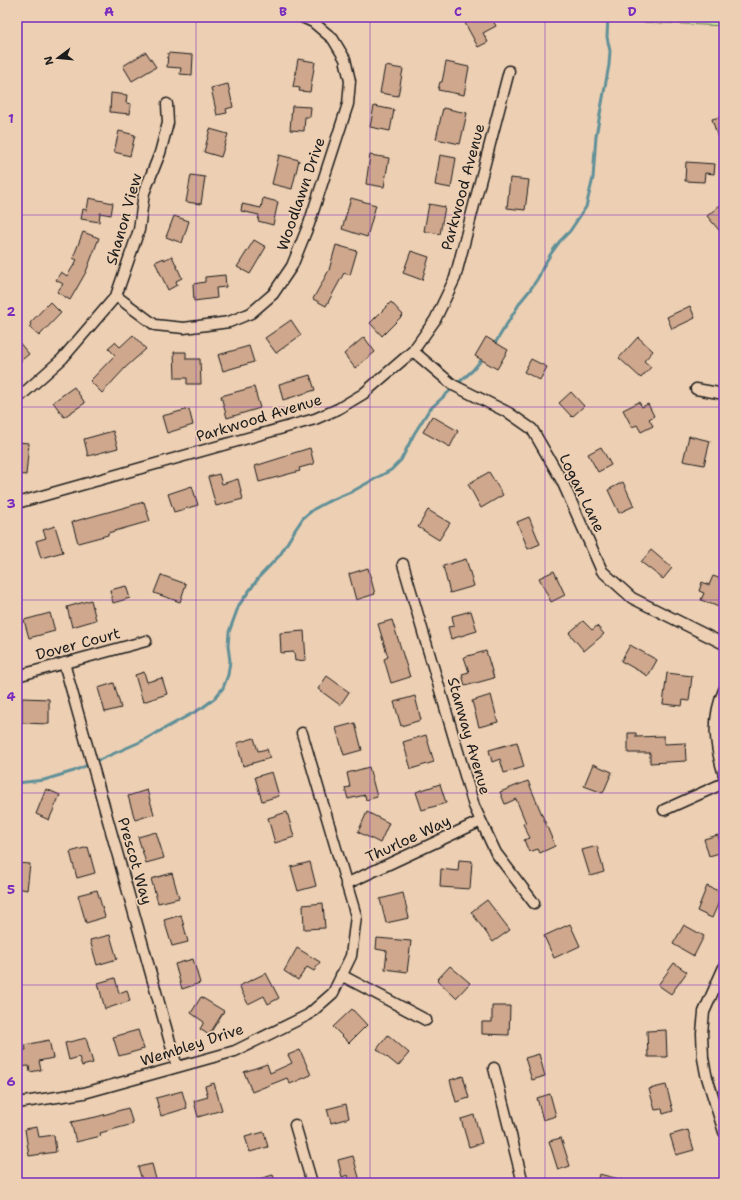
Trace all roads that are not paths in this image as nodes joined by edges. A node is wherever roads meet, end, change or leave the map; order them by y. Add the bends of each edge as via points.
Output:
1 (302, 17) edge
2 (509, 71) dead end
3 (167, 104) dead end
4 (116, 296) junction
5 (413, 351) junction
6 (696, 389) dead end
7 (724, 394) edge
8 (17, 399) edge
9 (17, 503) edge
10 (403, 564) dead end
11 (146, 641) dead end
12 (724, 644) edge
13 (64, 663) junction
14 (17, 676) edge
15 (724, 690) edge
16 (302, 733) dead end
17 (724, 776) edge
18 (724, 782) edge
19 (664, 810) dead end
20 (482, 821) junction
21 (346, 884) junction
22 (534, 903) dead end
23 (724, 967) edge
24 (341, 975) junction
25 (426, 1020) dead end
26 (177, 1067) junction
27 (494, 1068) dead end
28 (17, 1103) edge
29 (296, 1125) dead end
30 (724, 1132) edge
31 (312, 1183) edge
32 (523, 1183) edge

1 - 4 street, Woodlawn Drive via 313,22 333,38 345,59 350,81 348,104 309,224 292,266 273,294 251,313 229,322 184,328 155,324
2 - 5 street, Parkwood Avenue via 455,278 436,320
3 - 4 street, Shanon View via 168,124 144,193 139,230
4 - 8 street, Shanon View via 62,359
5 - 9 street, Parkwood Avenue via 363,394 315,419
5 - 12 street, Logan Lane via 454,385 509,413 532,429 562,481 602,571 632,598
6 - 7 street
10 - 20 street, Stanway Avenue via 474,806
11 - 13 street, Dover Court
13 - 14 street, Dover Court
13 - 26 street, Prescot Way
15 - 17 street via 717,712 715,735
16 - 21 street, Wembley Drive
18 - 19 street
20 - 21 street, Thurloe Way
20 - 22 street, Stanway Avenue via 496,853
21 - 24 street, Wembley Drive via 356,916 351,956
23 - 30 street via 704,1012 702,1033 706,1074
24 - 25 street
24 - 26 street, Wembley Drive via 332,993 308,1015 235,1051
26 - 28 street, Wembley Drive via 84,1093
27 - 32 street
29 - 31 street

